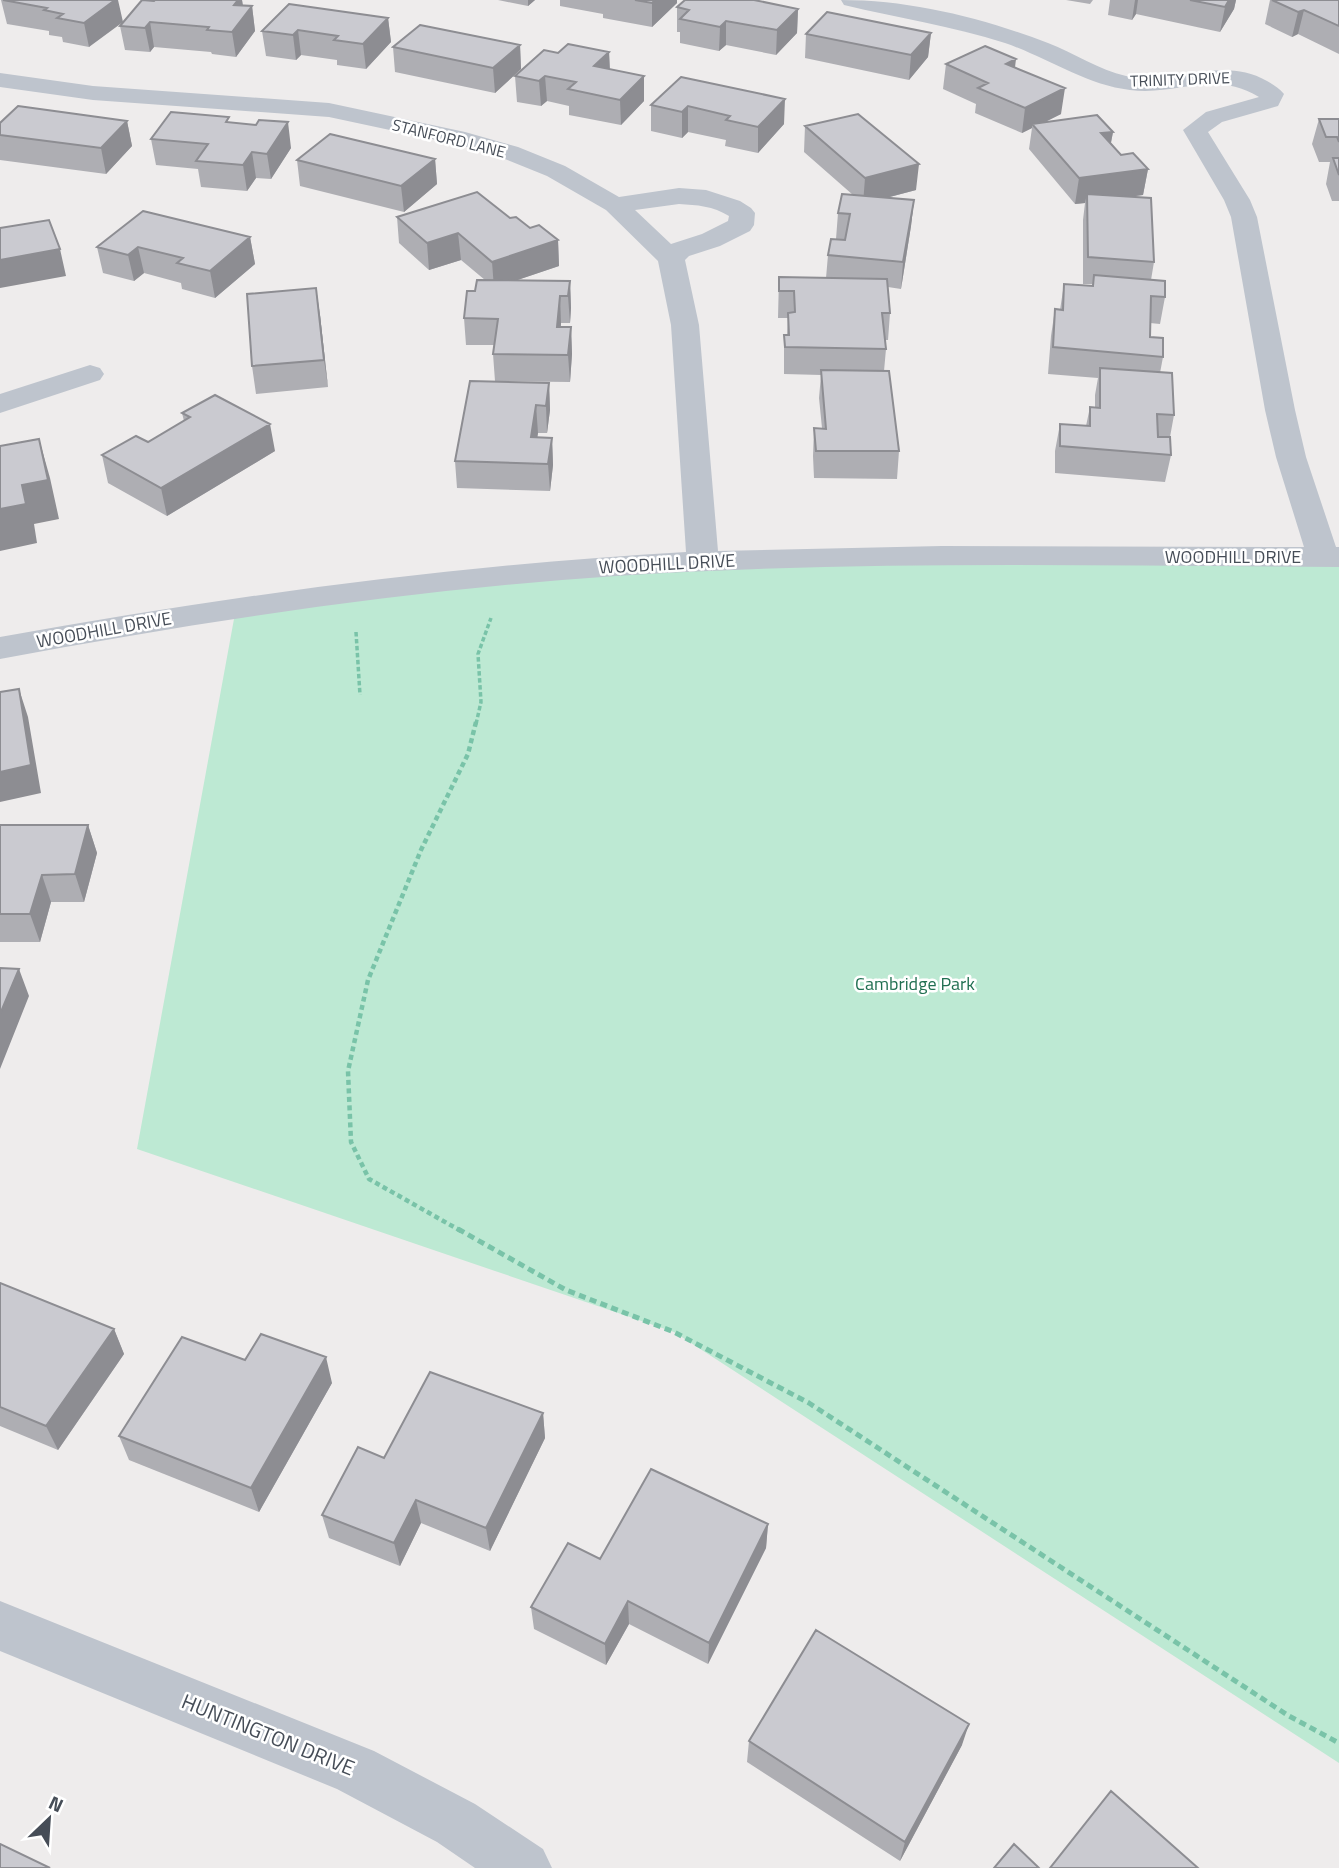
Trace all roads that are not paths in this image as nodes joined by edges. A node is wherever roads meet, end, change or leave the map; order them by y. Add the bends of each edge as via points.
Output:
1 (852, 0) edge
2 (0, 80) edge
3 (1127, 83) junction
4 (1195, 130) junction
5 (615, 205) junction
6 (671, 259) junction
7 (90, 374) dead end
8 (0, 404) edge
9 (1331, 558) edge
10 (703, 561) junction
11 (0, 648) edge
12 (0, 1626) edge
13 (524, 1868) edge

1 - 3 street, TRINITY DRIVE via 991,31
2 - 5 street, STANFORD LANE via 93,93 296,106 357,116 509,152 556,171
3 - 4 street
3 - 4 street, TRINITY DRIVE via 1228,74 1272,94 1270,101 1214,117
4 - 9 street via 1244,217 1291,457
5 - 6 street, STANFORD LANE
5 - 6 street via 679,196 706,198 742,214 741,225 680,250
6 - 10 street via 685,325
7 - 8 street
9 - 10 street, WOODHILL DRIVE
10 - 11 street, WOODHILL DRIVE via 507,574 299,598
12 - 13 street, HUNTINGTON DRIVE via 355,1770 456,1823

